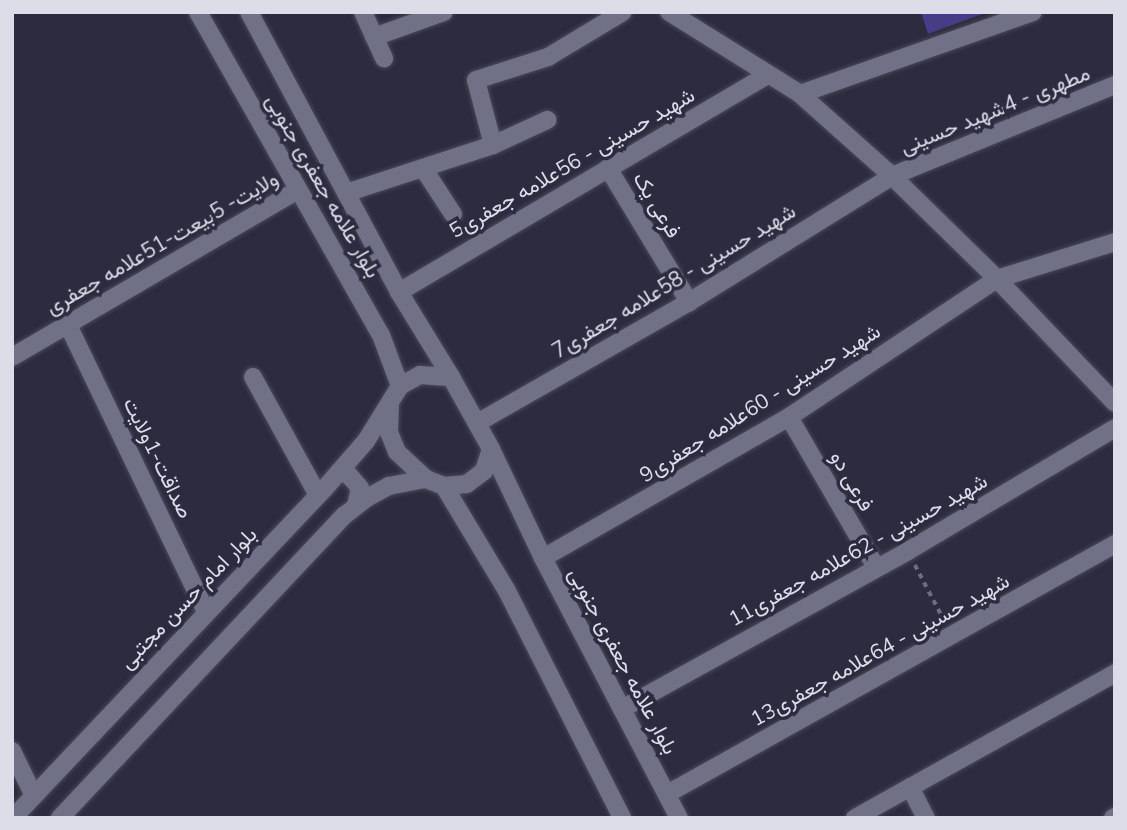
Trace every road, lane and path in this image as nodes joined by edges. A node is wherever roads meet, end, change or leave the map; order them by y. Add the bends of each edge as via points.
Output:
1 (198, 12) edge
2 (249, 12) edge
3 (363, 12) edge
4 (444, 12) edge
5 (623, 12) edge
6 (669, 12) edge
7 (1033, 12) edge
8 (374, 37) junction
9 (384, 58) dead end
10 (768, 75) junction
11 (1115, 85) edge
12 (800, 94) junction
13 (547, 120) dead end
14 (493, 145) junction
15 (608, 168) junction
16 (423, 169) junction
17 (892, 176) junction
18 (298, 190) junction
19 (346, 193) junction
20 (453, 214) dead end
21 (1115, 242) edge
22 (997, 279) junction
23 (399, 292) junction
24 (689, 302) junction
25 (68, 325) junction
26 (12, 357) edge
27 (253, 377) dead end
28 (451, 377) junction
29 (401, 386) junction
30 (1111, 394) edge
31 (390, 406) junction
32 (789, 417) junction
33 (477, 423) junction
34 (1115, 428) edge
35 (491, 449) junction
36 (338, 473) junction
37 (426, 479) junction
38 (444, 486) junction
39 (318, 495) junction
40 (356, 506) junction
41 (1115, 544) edge
42 (908, 551) junction
43 (543, 558) junction
44 (877, 568) junction
45 (206, 612) junction
46 (953, 637) junction
47 (1115, 673) edge
48 (622, 709) junction
49 (12, 751) edge
50 (910, 787) junction
51 (33, 794) junction
52 (667, 794) junction
53 (13, 818) edge
54 (60, 818) edge
55 (622, 818) edge
56 (679, 818) edge
57 (855, 818) edge
58 (926, 818) edge

1 - 18 street, بلوار علامه جعفری جنوبی
2 - 19 street, بلوار علامه جعفری جنوبی
3 - 8 street
4 - 8 street
5 - 14 street via 548,57 476,80
6 - 10 street
7 - 12 street
8 - 9 street
10 - 12 street
10 - 15 street, 5شهید حسینی - 56علامه جعفری
11 - 17 street, مطهری - 4شهید حسینی
12 - 17 street
13 - 14 street
14 - 16 street
15 - 23 street, 5شهید حسینی - 56علامه جعفری
15 - 24 street, فرعی یک
16 - 19 street
16 - 20 street
17 - 22 street
17 - 24 street, 7شهید حسینی - 58علامه جعفری
18 - 25 street, ولایت- 5بیعت-51علامه جعفری
18 - 29 street, بلوار علامه جعفری جنوبی via 381,335
19 - 23 street, بلوار علامه جعفری جنوبی
21 - 22 street, 9شهید حسینی - 60علامه جعفری
22 - 30 street
22 - 32 street, 9شهید حسینی - 60علامه جعفری
23 - 28 street, بلوار علامه جعفری جنوبی
24 - 33 street, 7شهید حسینی - 58علامه جعفری
25 - 26 street, ولایت- 5بیعت-51علامه جعفری
25 - 45 street, صداقت-1ولایت
27 - 39 street
28 - 29 street via 420,375
28 - 33 street
29 - 31 street
31 - 36 street, بلوار امام حسن مجتبی
31 - 37 street via 389,432 397,452
32 - 43 street, 9شهید حسینی - 60علامه جعفری
32 - 44 street, فرعی دو
33 - 35 street
34 - 42 street, 11شهید حسینی - 62علامه جعفری
35 - 38 street via 484,471 467,484
35 - 43 street, بلوار علامه جعفری جنوبی
36 - 39 street, بلوار امام حسن مجتبی
36 - 40 street via 348,474 360,488
37 - 38 street
37 - 40 street via 389,486
38 - 55 street via 506,589
39 - 45 street, بلوار امام حسن مجتبی
40 - 54 street
41 - 46 street, 13شهید حسینی - 64علامه جعفری
42 - 44 street, 11شهید حسینی - 62علامه جعفری
42 - 46 path
43 - 48 street, بلوار علامه جعفری جنوبی
44 - 48 street, 11شهید حسینی - 62علامه جعفری
45 - 51 street, بلوار امام حسن مجتبی
46 - 52 street, 13شهید حسینی - 64علامه جعفری
47 - 50 street
48 - 52 street, بلوار علامه جعفری جنوبی
49 - 51 street
50 - 57 street
50 - 58 street
51 - 53 street, بلوار امام حسن مجتبی
52 - 56 street, بلوار علامه جعفری جنوبی

